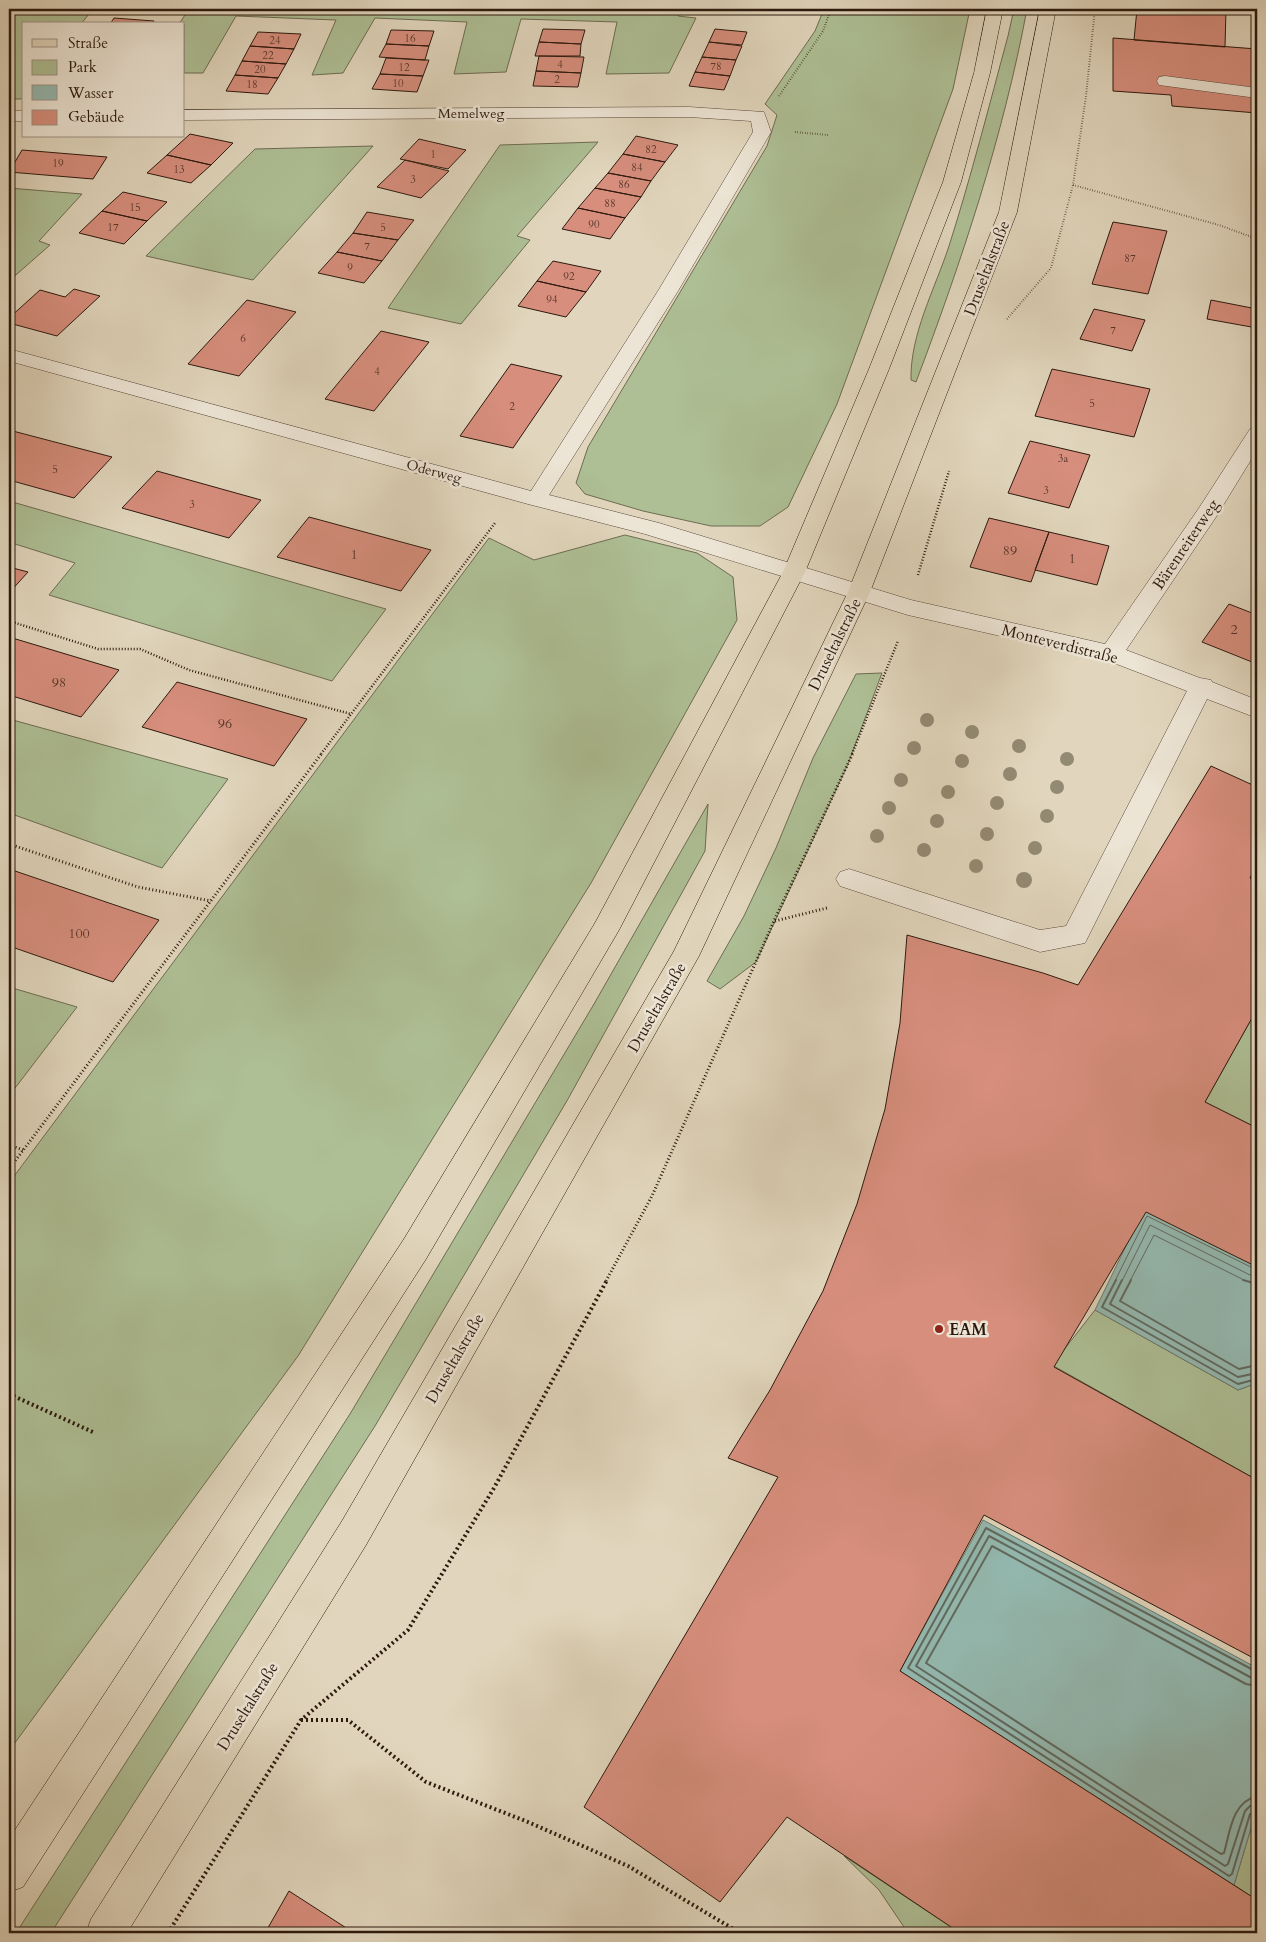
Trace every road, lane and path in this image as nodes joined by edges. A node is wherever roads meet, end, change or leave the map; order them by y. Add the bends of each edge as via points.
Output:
1 (831, 9) edge
2 (994, 9) edge
3 (1048, 9) edge
4 (1165, 81) dead end
5 (1257, 93) edge
6 (185, 115) edge
7 (9, 116) edge
8 (22, 116) edge
9 (758, 116) junction
10 (1073, 185) dead end
11 (1257, 239) edge
12 (9, 355) edge
13 (1257, 434) edge
14 (536, 499) junction
15 (794, 572) junction
16 (859, 592) junction
17 (9, 621) edge
18 (1111, 653) junction
19 (1202, 686) junction
20 (1257, 708) edge
21 (352, 714) junction
22 (9, 844) edge
23 (849, 880) dead end
24 (211, 901) junction
25 (9, 1145) edge
26 (23, 1150) junction
27 (9, 1170) edge
28 (9, 1394) edge
29 (95, 1433) dead end
30 (301, 1720) dead end
31 (9, 1873) edge
32 (105, 1933) edge
33 (740, 1933) edge

1 - 9 path via 822,31 778,98
2 - 15 main road via 982,72 952,182 879,369
3 - 16 main road, Druseltalstraße via 1008,212
4 - 5 street
6 - 9 street, Memelweg via 689,112
7 - 8 street
9 - 14 street via 762,132 668,291
10 - 11 path via 1219,225
12 - 14 street, Oderweg
13 - 18 street, Bärenreiterweg
14 - 15 street, Oderweg via 652,528
14 - 21 path via 500,516
15 - 16 street, Oderweg
15 - 31 main road via 605,930 415,1249
16 - 18 street, Monteverdistraße via 908,607
16 - 32 main road, Druseltalstraße via 685,956 354,1533
17 - 21 path via 98,648 140,649 189,670
18 - 19 street, Monteverdistraße
19 - 20 street, Monteverdistraße
19 - 23 street via 1075,935 1040,941
21 - 24 path
22 - 24 path via 138,886
24 - 26 path
25 - 26 path
26 - 27 path
28 - 29 path
30 - 33 path via 348,1720 426,1782 628,1866

